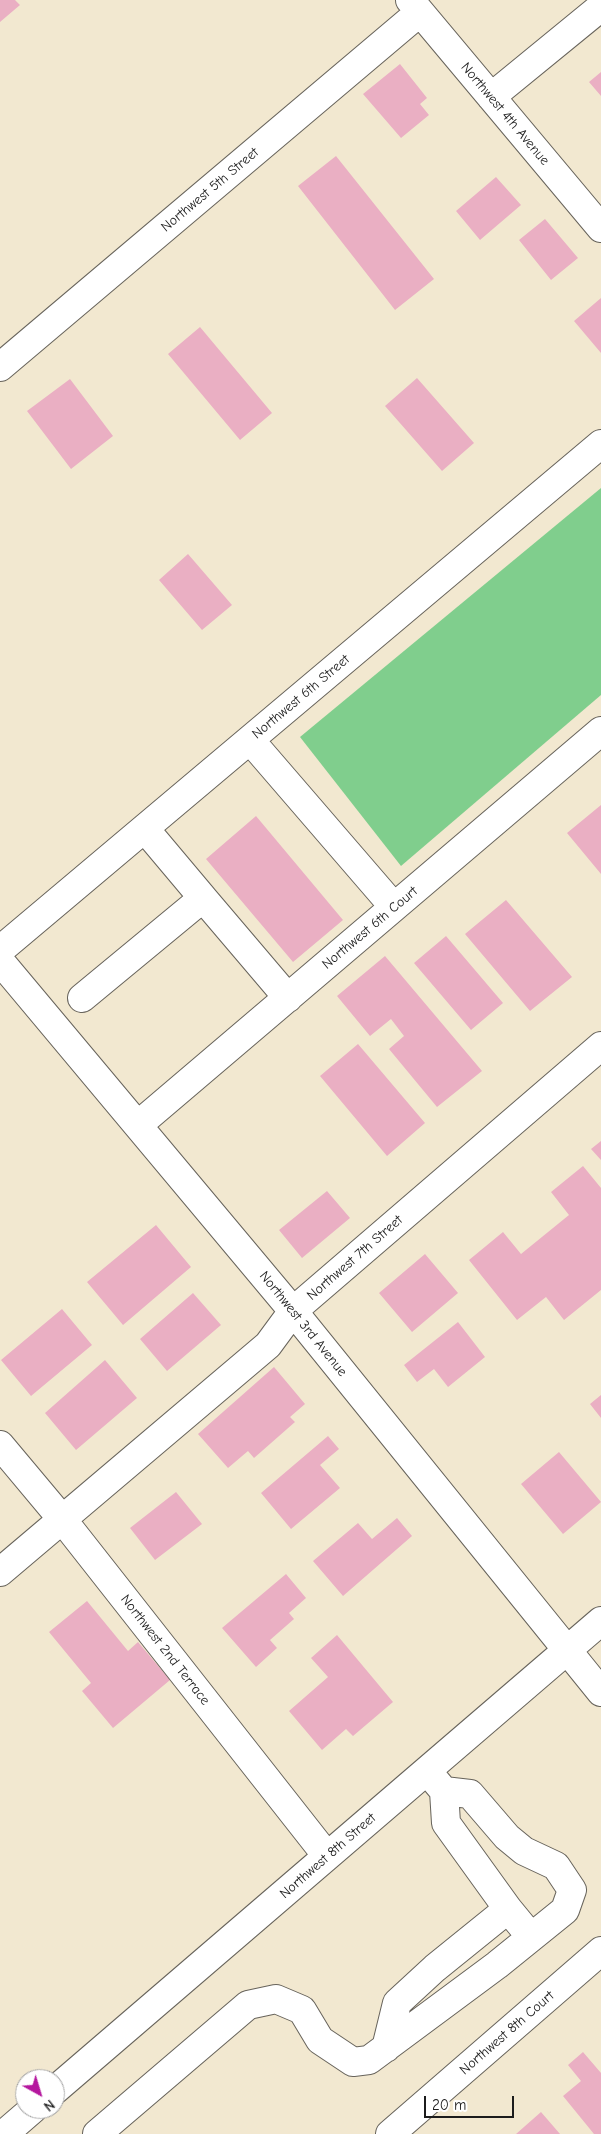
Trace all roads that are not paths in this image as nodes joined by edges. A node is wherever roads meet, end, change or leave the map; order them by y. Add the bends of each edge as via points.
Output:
1 (415, 6) edge
2 (601, 7) edge
3 (491, 97) junction
4 (601, 228) edge
5 (0, 367) edge
6 (601, 444) edge
7 (601, 732) edge
8 (250, 740) junction
9 (145, 829) junction
10 (203, 898) junction
11 (394, 907) junction
12 (0, 950) edge
13 (0, 961) edge
14 (82, 998) dead end
15 (288, 998) junction
16 (601, 1046) edge
17 (138, 1124) junction
18 (293, 1311) junction
19 (0, 1445) edge
20 (62, 1519) junction
21 (0, 1572) edge
22 (601, 1621) edge
23 (567, 1651) junction
24 (601, 1692) edge
25 (427, 1770) junction
26 (444, 1791) junction
27 (327, 1856) junction
28 (508, 1909) junction
29 (531, 1937) junction
30 (601, 1951) edge
31 (386, 2048) junction
32 (65, 2081) edge
33 (21, 2119) edge
34 (4, 2134) edge
35 (97, 2134) edge
36 (390, 2134) edge

1 - 3 street, Northwest 4th Avenue
1 - 5 street, Northwest 5th Street
2 - 3 street
3 - 4 street, Northwest 4th Avenue
6 - 8 street, Northwest 6th Street
7 - 11 street, Northwest 6th Court
8 - 9 street, Northwest 6th Street
8 - 11 street
9 - 10 street
9 - 12 street, Northwest 6th Street
10 - 14 street
10 - 15 street
11 - 15 street, Northwest 6th Court
13 - 17 street, Northwest 3rd Avenue
15 - 17 street, Northwest 6th Court
16 - 18 street, Northwest 7th Street
17 - 18 street, Northwest 3rd Avenue
18 - 20 street, Northwest 7th Street via 268,1345
18 - 23 street, Northwest 3rd Avenue
19 - 20 street, Northwest 2nd Terrace
20 - 21 street, Northwest 7th Street
20 - 27 street, Northwest 2nd Terrace
22 - 23 street, Northwest 8th Street
23 - 24 street, Northwest 3rd Avenue
23 - 25 street, Northwest 8th Street
25 - 26 street
25 - 27 street, Northwest 8th Street
26 - 28 street via 446,1823
26 - 29 street via 470,1794 524,1852 556,1866 572,1890 565,1910
27 - 32 street, Northwest 8th Street
28 - 29 street
28 - 31 street via 434,1968 397,2003
29 - 31 street
30 - 36 street, Northwest 8th Court
31 - 35 street via 370,2060 352,2062 320,2040 302,2010 276,1999 248,2005
33 - 34 street

